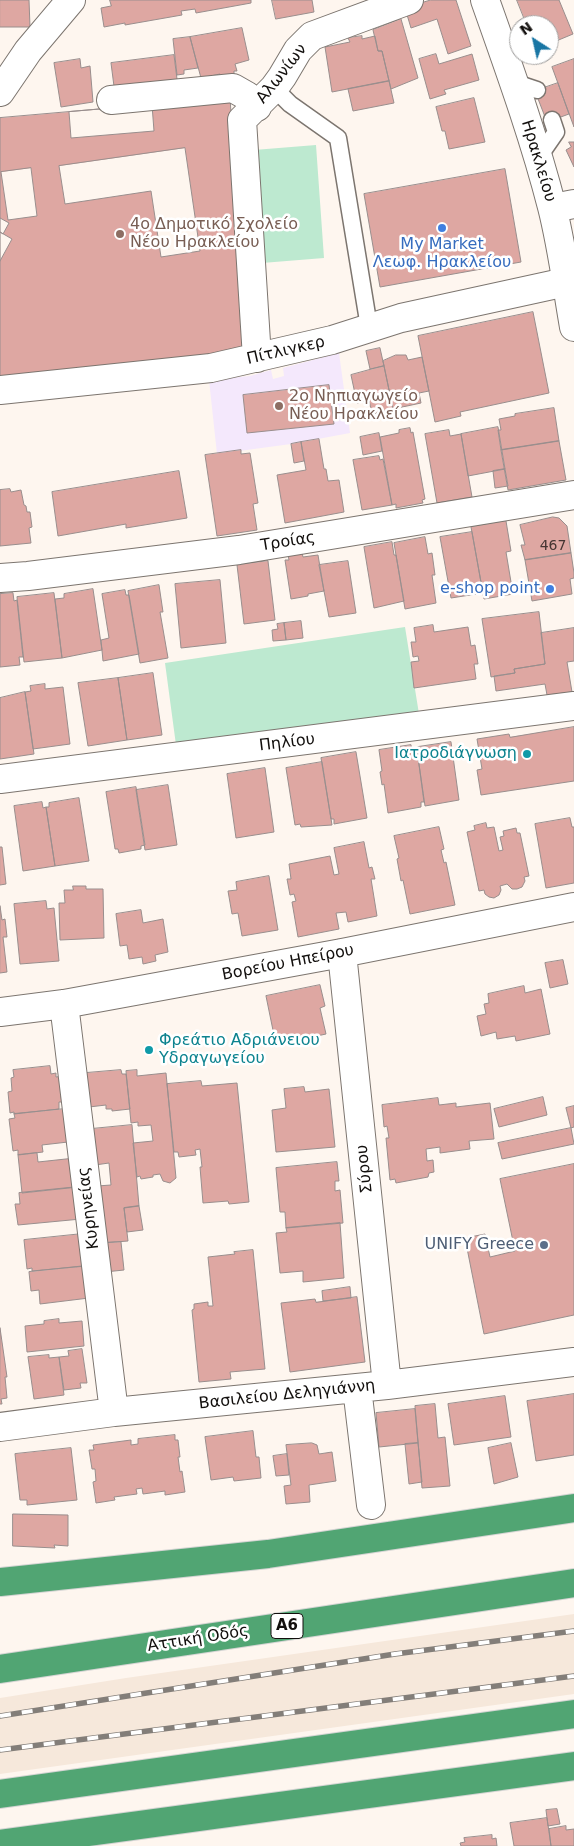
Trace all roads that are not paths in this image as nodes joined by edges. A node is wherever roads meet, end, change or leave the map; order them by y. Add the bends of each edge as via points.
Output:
1 (71, 0) edge
2 (408, 0) edge
3 (486, 0) edge
4 (0, 92) edge
5 (111, 100) dead end
6 (258, 105) junction
7 (552, 120) dead end
8 (538, 158) junction
9 (563, 206) edge
10 (566, 282) junction
11 (369, 327) junction
12 (574, 327) edge
13 (257, 358) junction
14 (0, 390) edge
15 (574, 494) edge
16 (0, 578) edge
17 (574, 706) edge
18 (0, 779) edge
19 (574, 906) edge
20 (342, 953) junction
21 (64, 1004) junction
22 (0, 1012) edge
23 (574, 1362) edge
24 (387, 1385) junction
25 (357, 1388) junction
26 (114, 1412) junction
27 (0, 1427) edge
28 (371, 1505) dead end
29 (574, 1508) edge
30 (0, 1582) edge
31 (574, 1583) edge
32 (0, 1669) edge
33 (574, 1714) edge
34 (574, 1766) edge
35 (0, 1794) edge
36 (0, 1844) edge

1 - 4 street via 28,51
2 - 6 street, Αλωνίων via 312,36
3 - 8 street, Ηρακλείου via 525,86
5 - 6 street via 233,88
6 - 11 lane via 290,104 338,138
6 - 13 street
7 - 8 lane via 556,132
8 - 9 street, Ηρακλείου
9 - 10 street, Ηρακλείου
10 - 11 street, Πίτλιγκερ
10 - 12 street, Ηρακλείου
11 - 13 street, Πίτλιγκερ via 332,340
13 - 14 street, Πίτλιγκερ via 211,368
15 - 16 street, Τροίας via 239,550
17 - 18 street, Πηλίου
19 - 20 street, Βορείου Ηπείρου
20 - 21 street, Βορείου Ηπείρου
20 - 24 street, Σύρου
21 - 22 street, Βορείου Ηπείρου
21 - 26 street, Κυρηνείας
23 - 24 street, Βασιλείου Δεληγιάννη
24 - 25 street, Βασιλείου Δεληγιάννη
25 - 26 street, Βασιλείου Δεληγιάννη
25 - 28 street
26 - 27 street, Βασιλείου Δεληγιάννη
29 - 30 highway via 268,1554
31 - 32 highway, Αττική Οδός / Α6
33 - 35 highway
34 - 36 highway

